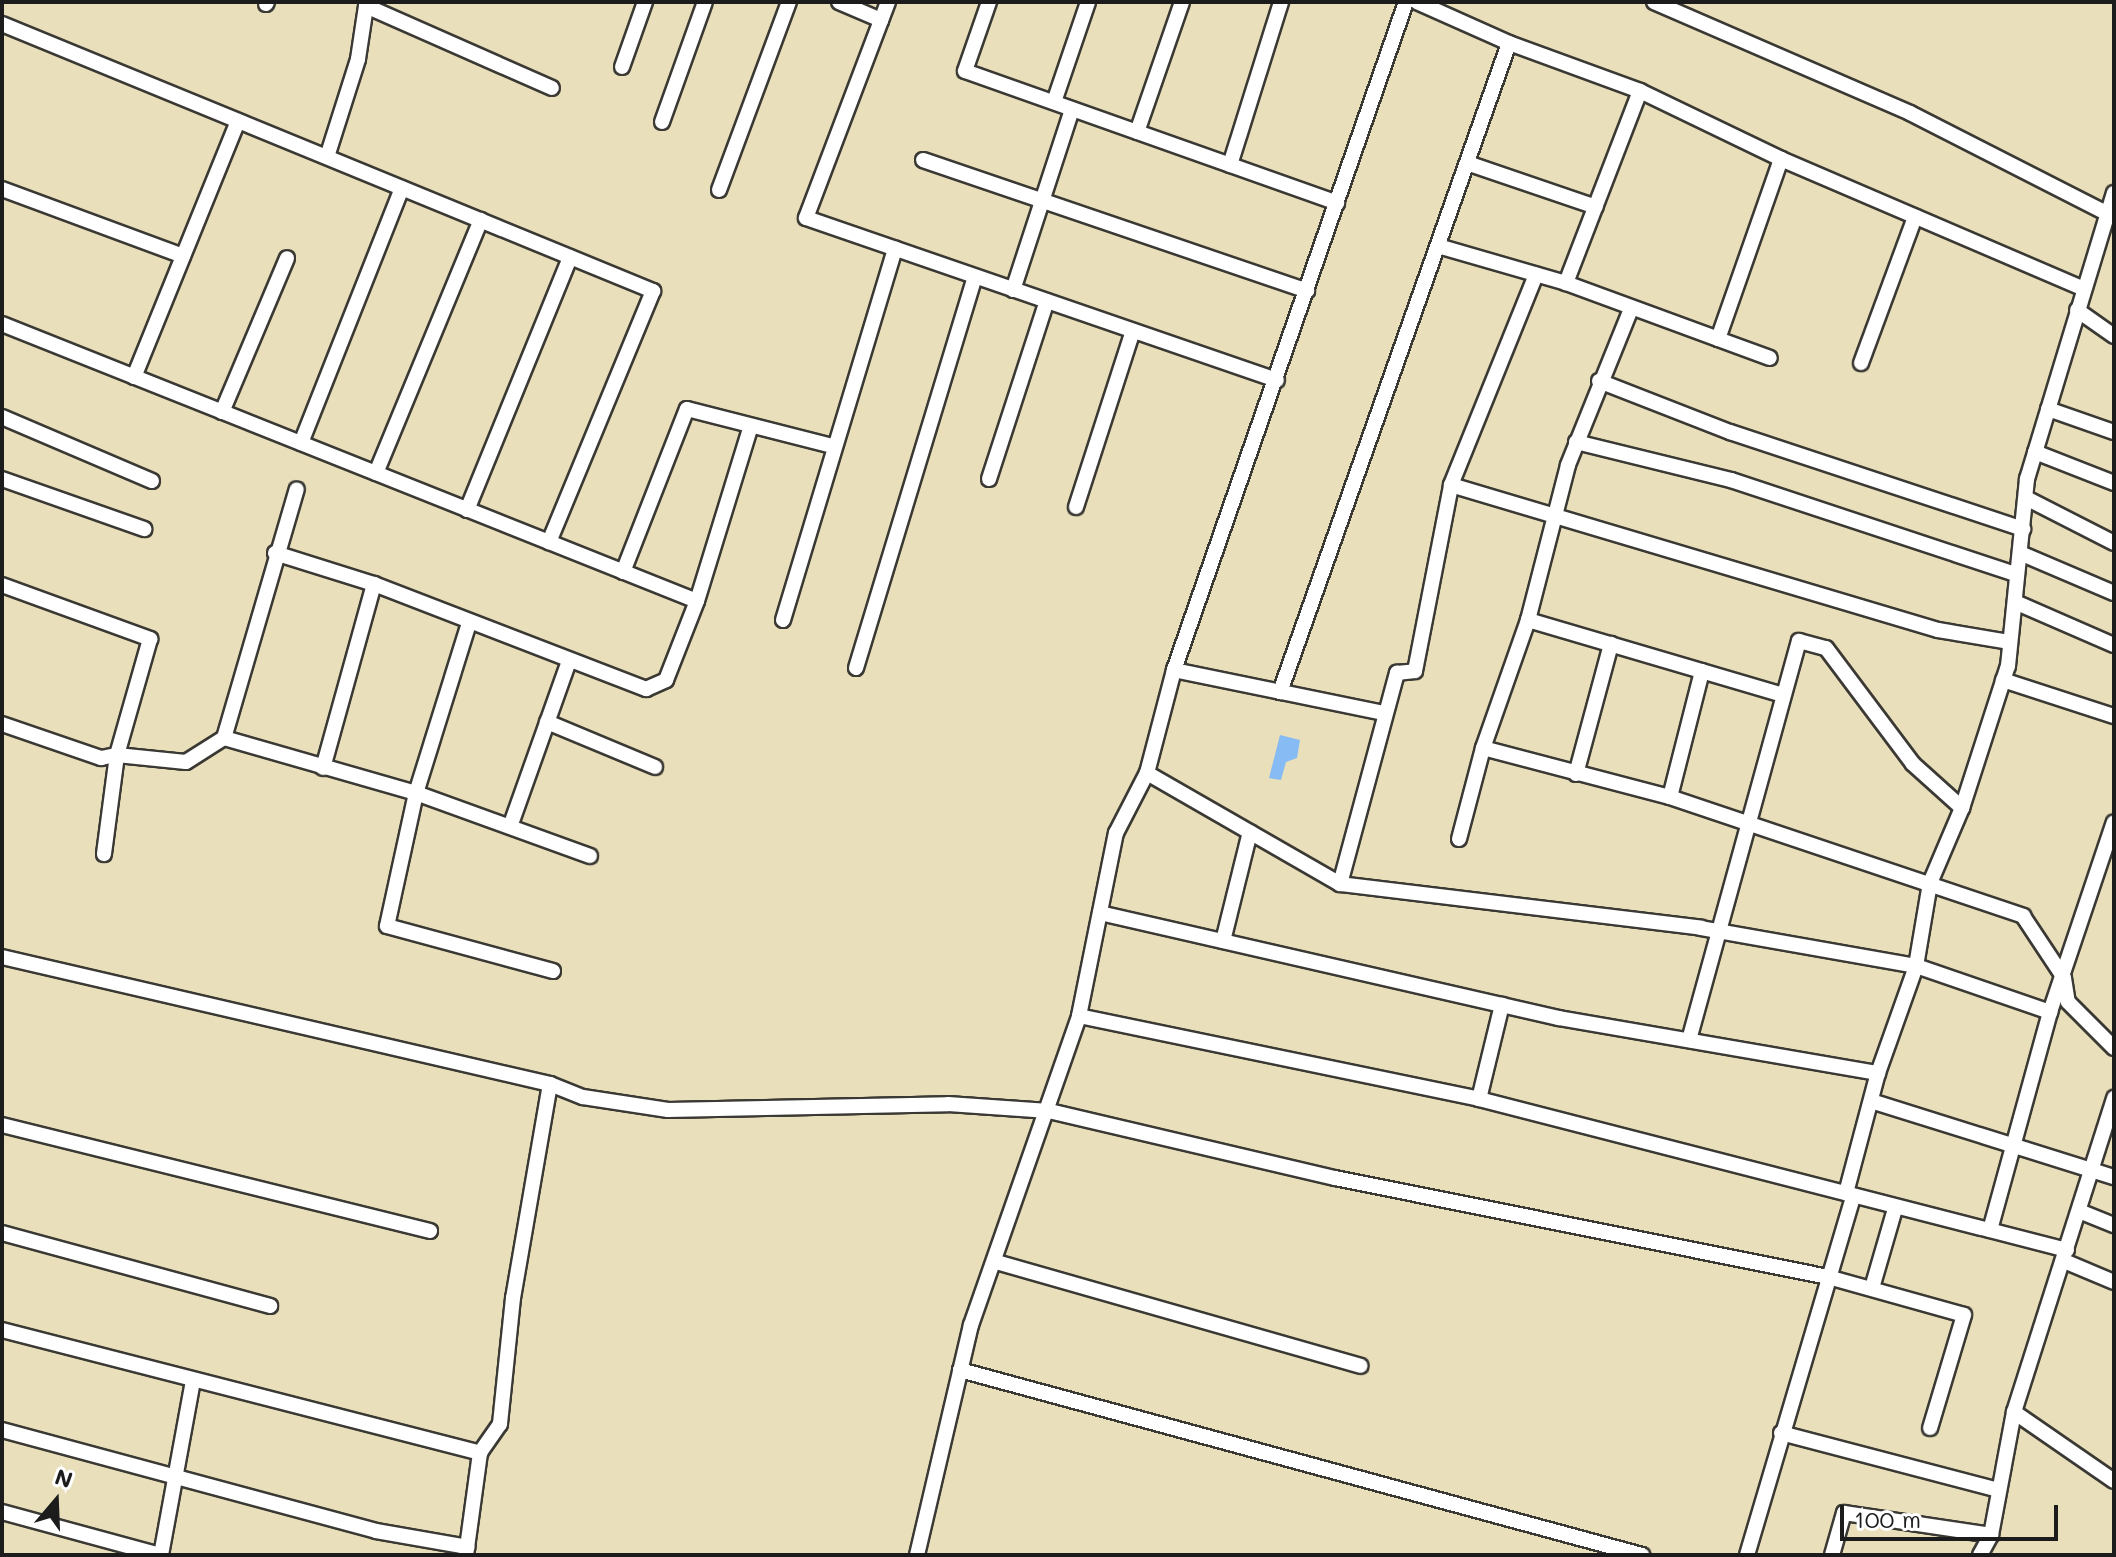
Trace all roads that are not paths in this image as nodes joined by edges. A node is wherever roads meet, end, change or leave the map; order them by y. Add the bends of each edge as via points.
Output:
1 (645, 2) edge
2 (705, 2) edge
3 (789, 2) edge
4 (839, 2) edge
5 (888, 2) edge
6 (989, 2) edge
7 (1088, 2) edge
8 (1182, 2) edge
9 (1281, 2) edge
10 (1406, 2) edge
11 (1417, 2) edge
12 (1654, 2) edge
13 (367, 4) edge
14 (881, 20) junction
15 (2, 24) edge
16 (1509, 43) junction
17 (622, 67) dead end
18 (552, 88) dead end
19 (1640, 91) junction
20 (1054, 102) junction
21 (1072, 109) junction
22 (238, 121) junction
23 (662, 122) dead end
24 (1137, 132) junction
25 (327, 157) junction
26 (1781, 159) junction
27 (923, 160) dead end
28 (1467, 163) junction
29 (1230, 165) junction
30 (402, 188) junction
31 (2, 189) edge
32 (719, 190) dead end
33 (2114, 193) edge
34 (1042, 201) junction
35 (1337, 203) junction
36 (1596, 207) junction
37 (2110, 213) edge
38 (1915, 217) junction
39 (481, 220) junction
40 (1438, 246) junction
41 (895, 249) junction
42 (183, 256) junction
43 (570, 257) junction
44 (287, 258) dead end
45 (1536, 275) junction
46 (975, 277) junction
47 (1566, 283) junction
48 (2082, 288) junction
49 (1013, 290) junction
50 (1307, 291) junction
51 (1047, 301) junction
52 (1631, 309) junction
53 (2077, 310) junction
54 (2, 324) edge
55 (1133, 331) junction
56 (2114, 336) edge
57 (1718, 339) junction
58 (1770, 358) dead end
59 (1861, 363) dead end
60 (134, 377) junction
61 (1277, 380) junction
62 (1599, 381) junction
63 (2048, 409) junction
64 (222, 412) junction
65 (2, 417) edge
66 (751, 426) junction
67 (2114, 432) edge
68 (1576, 442) junction
69 (301, 443) junction
70 (832, 446) junction
71 (2035, 452) junction
72 (376, 473) junction
73 (2, 479) edge
74 (989, 479) dead end
75 (152, 481) dead end
76 (2114, 483) edge
77 (1451, 485) junction
78 (297, 489) dead end
79 (2026, 498) junction
80 (1076, 507) dead end
81 (467, 510) junction
82 (1554, 512) junction
83 (144, 529) dead end
84 (2023, 529) junction
85 (549, 542) junction
86 (2114, 543) edge
87 (275, 553) junction
88 (2020, 553) junction
89 (623, 572) junction
90 (2015, 574) junction
91 (374, 584) junction
92 (2, 585) edge
93 (2114, 593) edge
94 (697, 601) junction
95 (2015, 602) junction
96 (783, 620) dead end
97 (1528, 620) junction
98 (469, 623) junction
99 (2010, 642) junction
100 (1611, 644) junction
101 (2114, 645) edge
102 (569, 661) junction
103 (856, 668) dead end
104 (1174, 670) junction
105 (1702, 671) junction
106 (2003, 680) junction
107 (1280, 692) junction
108 (1783, 695) junction
109 (1384, 713) junction
110 (2114, 716) edge
111 (547, 722) junction
112 (2, 724) edge
113 (224, 738) junction
114 (1483, 748) junction
115 (117, 755) junction
116 (655, 767) dead end
117 (323, 768) junction
118 (1147, 773) junction
119 (1576, 774) junction
120 (416, 793) junction
121 (1670, 797) junction
122 (1962, 808) junction
123 (2114, 822) edge
124 (1745, 823) junction
125 (511, 824) junction
126 (1250, 832) junction
127 (1459, 839) dead end
128 (104, 854) dead end
129 (590, 856) dead end
130 (1930, 883) junction
131 (1340, 884) junction
132 (1100, 913) junction
133 (1718, 931) junction
134 (1223, 941) junction
135 (2, 957) edge
136 (1916, 966) junction
137 (553, 971) dead end
138 (2064, 978) junction
139 (1502, 1005) junction
140 (2050, 1012) junction
141 (1079, 1016) junction
142 (1689, 1040) junction
143 (2114, 1048) edge
144 (1878, 1073) junction
145 (550, 1084) junction
146 (2114, 1098) edge
147 (1479, 1099) junction
148 (1871, 1101) junction
149 (1049, 1111) junction
150 (2, 1125) edge
151 (2010, 1144) junction
152 (2092, 1168) junction
153 (2114, 1177) edge
154 (1850, 1194) junction
155 (1895, 1209) junction
156 (2079, 1211) junction
157 (2114, 1225) edge
158 (1990, 1230) junction
159 (430, 1231) dead end
160 (2, 1233) edge
161 (2065, 1256) junction
162 (996, 1262) junction
163 (1828, 1277) junction
164 (2114, 1282) edge
165 (1872, 1288) junction
166 (270, 1306) dead end
167 (2, 1330) edge
168 (1360, 1366) dead end
169 (960, 1370) junction
170 (193, 1381) junction
171 (2014, 1412) junction
172 (1930, 1428) dead end
173 (2, 1430) edge
174 (1781, 1433) junction
175 (480, 1453) junction
176 (175, 1477) junction
177 (2114, 1481) edge
178 (1999, 1490) junction
179 (2, 1512) edge
180 (1991, 1535) junction
181 (467, 1551) edge
182 (1634, 1554) edge
183 (161, 1555) edge
184 (917, 1555) edge
185 (1747, 1555) edge
186 (1832, 1555) edge
187 (1980, 1555) edge

1 - 17 street
2 - 23 street
3 - 32 street
4 - 14 street
5 - 14 street
6 - 20 street via 965,71
7 - 20 street
8 - 24 street
9 - 29 street
10 - 35 street
11 - 16 street
12 - 37 street via 1910,113
13 - 18 street
13 - 25 street via 358,59
14 - 41 street via 806,218
15 - 22 street
16 - 19 street
16 - 28 street
19 - 26 street
19 - 36 street
20 - 21 street
21 - 24 street
21 - 34 street
22 - 25 street
22 - 42 street
24 - 29 street
25 - 30 street
26 - 38 street
26 - 57 street
27 - 34 street
28 - 36 street
28 - 40 street
29 - 35 street
30 - 39 street
30 - 69 street
31 - 42 street
33 - 37 street
34 - 49 street
34 - 50 street
35 - 50 street
36 - 47 street
37 - 48 street
38 - 48 street
38 - 59 street
39 - 43 street
39 - 72 street
40 - 45 street
40 - 107 street
41 - 46 street
41 - 70 street
42 - 60 street
43 - 81 street
43 - 85 street via 653,291
44 - 64 street
45 - 47 street
45 - 77 street
46 - 49 street
46 - 103 street
47 - 52 street
48 - 53 street
49 - 51 street
50 - 61 street
51 - 55 street
51 - 74 street
52 - 57 street
52 - 62 street
53 - 56 street
53 - 63 street
54 - 60 street
55 - 61 street
55 - 80 street
57 - 58 street
60 - 64 street
61 - 104 street
62 - 68 street
62 - 84 street via 1730,432
63 - 67 street
63 - 71 street
64 - 69 street
65 - 75 street
66 - 70 street
66 - 89 street via 687,409
66 - 94 street
68 - 82 street
68 - 90 street via 1731,480
69 - 72 street
70 - 96 street
71 - 76 street
71 - 79 street
72 - 81 street
73 - 83 street
77 - 82 street
77 - 109 street via 1415,671 1397,673
78 - 87 street
79 - 84 street
79 - 86 street
81 - 85 street
82 - 97 street
82 - 99 street via 1938,630
84 - 88 street
85 - 89 street
87 - 91 street
87 - 113 street
88 - 90 street
88 - 93 street
89 - 94 street
90 - 95 street
91 - 98 street
91 - 117 street
92 - 115 street via 150,639
94 - 102 street via 666,680 646,689
95 - 99 street
95 - 101 street
97 - 100 street
97 - 114 street
98 - 102 street
98 - 120 street
99 - 106 street
100 - 105 street
100 - 119 street
102 - 111 street
104 - 107 street
104 - 118 street
105 - 108 street
105 - 121 street
106 - 110 street
106 - 122 street
107 - 109 street
108 - 122 street via 1799,641 1826,648 1913,764
108 - 124 street
109 - 131 street
111 - 116 street
111 - 125 street
112 - 115 street via 101,758
113 - 115 street via 186,762
113 - 117 street
114 - 119 street
114 - 127 street
115 - 128 street
117 - 120 street
118 - 126 street
118 - 132 street via 1116,833
119 - 121 street
120 - 125 street
120 - 137 street via 387,926
121 - 124 street
122 - 130 street
123 - 138 street
124 - 130 street
124 - 133 street
125 - 129 street
126 - 131 street
126 - 134 street
130 - 136 street
130 - 138 street via 2023,916
131 - 133 street
132 - 134 street
132 - 141 street
133 - 136 street
133 - 142 street
134 - 139 street
135 - 145 street
136 - 140 street
136 - 144 street
138 - 140 street
138 - 143 street via 2068,1002
139 - 142 street
139 - 147 street
140 - 151 street
141 - 147 street
141 - 149 street
142 - 144 street
144 - 148 street
145 - 149 street via 583,1097 668,1110 948,1104
145 - 175 street via 513,1298 500,1424
146 - 152 street
147 - 154 street
148 - 151 street
148 - 154 street
149 - 162 street
149 - 163 street via 1335,1178
150 - 159 street
151 - 152 street
151 - 158 street
152 - 153 street
152 - 156 street
154 - 155 street
154 - 163 street
155 - 158 street
155 - 165 street
156 - 157 street
156 - 161 street
158 - 161 street
160 - 166 street
161 - 164 street
161 - 171 street
162 - 168 street
162 - 169 street
163 - 165 street
163 - 174 street
165 - 172 street via 1964,1315
167 - 170 street
169 - 182 street
169 - 184 street
170 - 175 street
170 - 176 street
171 - 177 street
171 - 178 street
173 - 176 street
174 - 178 street
174 - 185 street
175 - 181 street
176 - 181 street
176 - 183 street
178 - 180 street
179 - 183 street
180 - 186 street via 1844,1513
180 - 187 street

